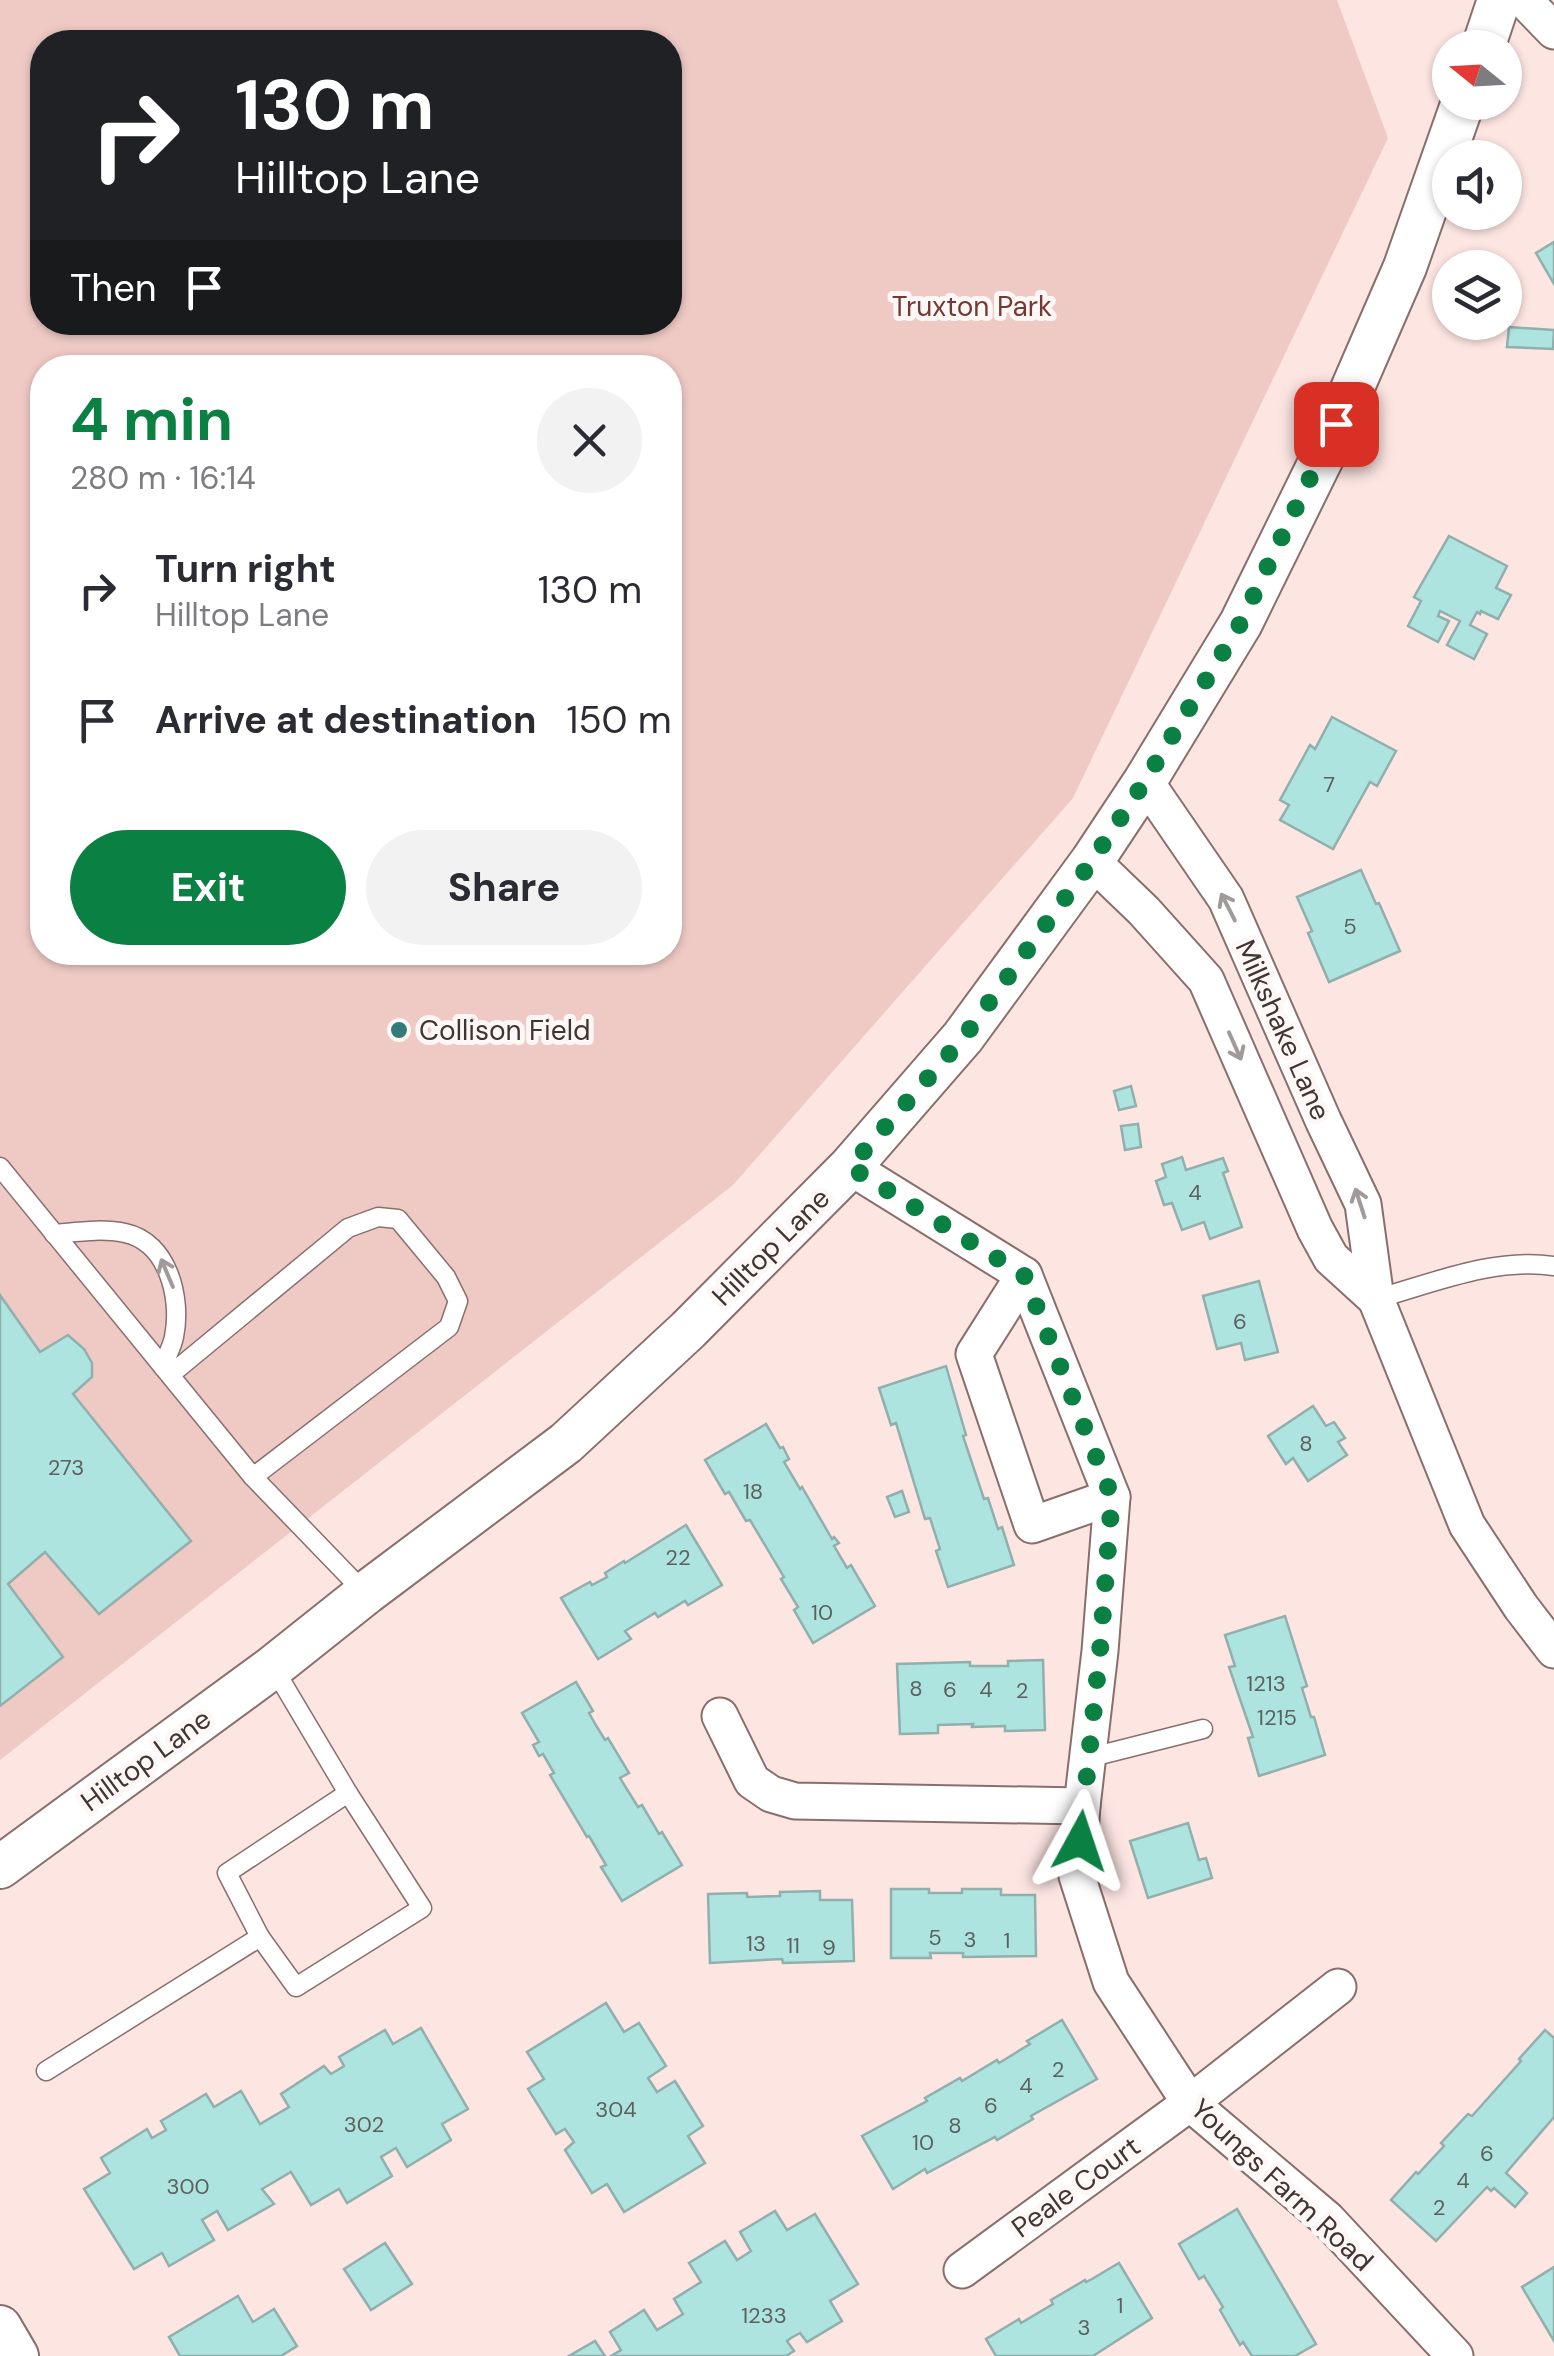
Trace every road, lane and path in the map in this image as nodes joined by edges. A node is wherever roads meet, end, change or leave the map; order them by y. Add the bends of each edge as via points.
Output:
1 (1500, 0) edge
2 (1524, 0) edge
3 (1489, 30) edge
4 (1554, 32) edge
5 (1457, 120) edge
6 (1145, 781) junction
7 (1092, 861) junction
8 (0, 1167) edge
9 (850, 1167) junction
10 (54, 1234) junction
11 (1554, 1266) edge
12 (1024, 1275) junction
13 (1376, 1299) junction
14 (166, 1371) junction
15 (253, 1477) junction
16 (1112, 1497) junction
17 (366, 1593) junction
18 (1554, 1650) edge
19 (273, 1667) junction
20 (720, 1716) dead end
21 (1202, 1729) dead end
22 (1088, 1758) junction
23 (348, 1793) junction
24 (1082, 1806) junction
25 (0, 1867) edge
26 (260, 1937) junction
27 (1338, 1988) dead end
28 (46, 2071) dead end
29 (1190, 2103) junction
30 (962, 2270) dead end
31 (0, 2327) edge
32 (1446, 2353) edge
33 (16, 2356) edge

1 - 3 street
2 - 4 street
5 - 6 street, Hilltop Lane via 1406,267 1323,456 1240,624
6 - 7 street, Hilltop Lane
13 -> 6 street, Milkshake Lane via 1363,1204 1226,899
7 - 9 street, Hilltop Lane via 964,1037
7 -> 13 street, Milkshake Lane via 1206,980 1315,1229 1331,1258
8 - 10 lane
9 - 12 street
9 - 17 street, Hilltop Lane via 566,1442
10 - 14 lane
14 -> 10 lane via 174,1292 166,1265 148,1241 126,1232
11 - 13 lane via 1528,1262 1472,1272
12 - 16 street, Youngs Farm Road
12 - 16 street via 974,1354 1032,1524
13 - 18 street, Milkshake Lane via 1467,1525
14 - 15 lane
14 - 15 lane via 348,1228 378,1217 398,1220 446,1276 458,1301 450,1326
15 - 17 lane
16 - 22 street, Youngs Farm Road
17 - 19 street, Hilltop Lane
19 - 23 lane
19 - 25 street, Hilltop Lane
20 - 24 street via 752,1781 794,1802
21 - 22 lane
22 - 24 street, Youngs Farm Road
23 - 26 lane via 227,1873
23 - 26 lane via 422,1908 296,1987
24 - 29 street, Youngs Farm Road via 1077,1876 1111,1982
26 - 28 lane
27 - 29 street, Peale Court
29 - 30 street, Peale Court
29 - 32 street, Youngs Farm Road via 1328,2219
31 - 33 street

